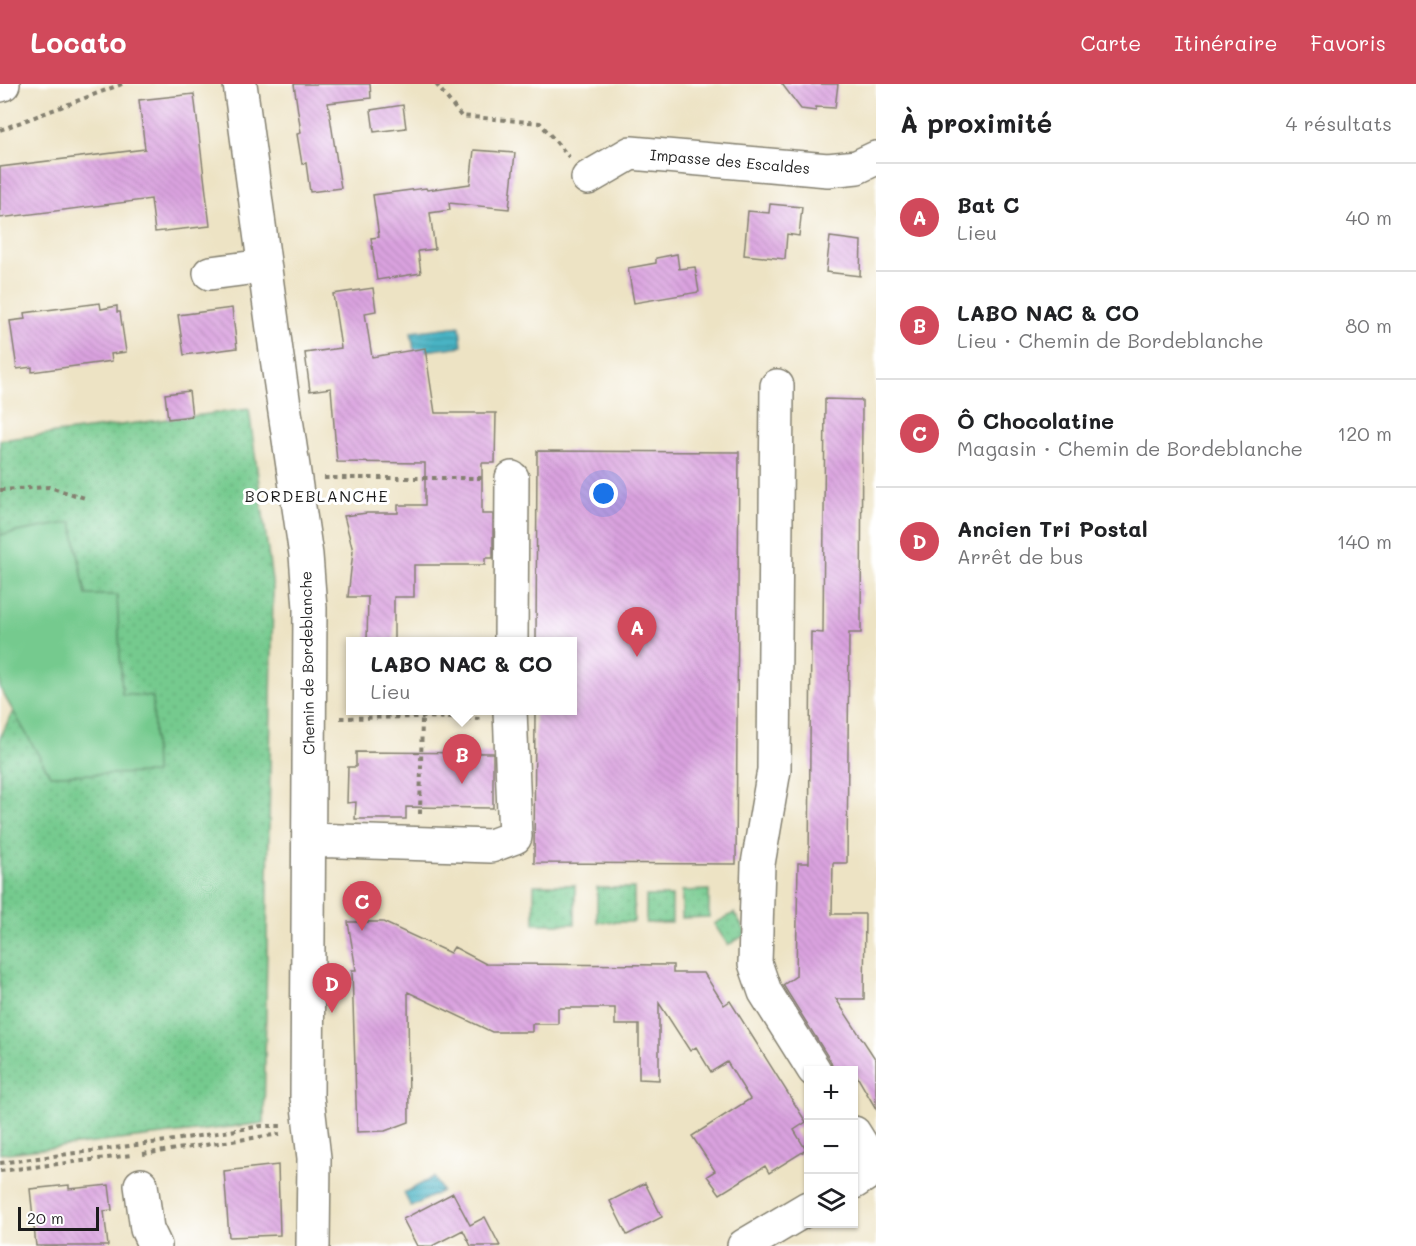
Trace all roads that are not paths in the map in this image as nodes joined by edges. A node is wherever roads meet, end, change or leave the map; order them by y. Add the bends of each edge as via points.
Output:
1 (240, 84) edge
2 (876, 158) edge
3 (588, 178) road end
4 (264, 266) junction
5 (210, 273) dead end
6 (777, 386) dead end
7 (512, 478) road end
8 (511, 637) edge
9 (510, 715) edge
10 (309, 840) junction
11 (811, 1066) edge
12 (858, 1145) edge
13 (869, 1177) edge
14 (141, 1185) dead end
15 (804, 1211) edge
16 (151, 1245) edge
17 (313, 1246) edge
18 (744, 1246) edge

1 - 4 street, Chemin de Bordeblanche
2 - 3 street, Impasse des Escaldes via 856,167 828,170 631,153
4 - 5 street
4 - 10 street, Chemin de Bordeblanche via 306,555 310,608
6 - 11 street via 774,770 758,864 755,963 765,992
7 - 8 street
9 - 10 street via 514,837 491,846
10 - 17 street, Chemin de Bordeblanche via 307,1097 314,1158
12 - 13 street
14 - 16 street
15 - 18 street

